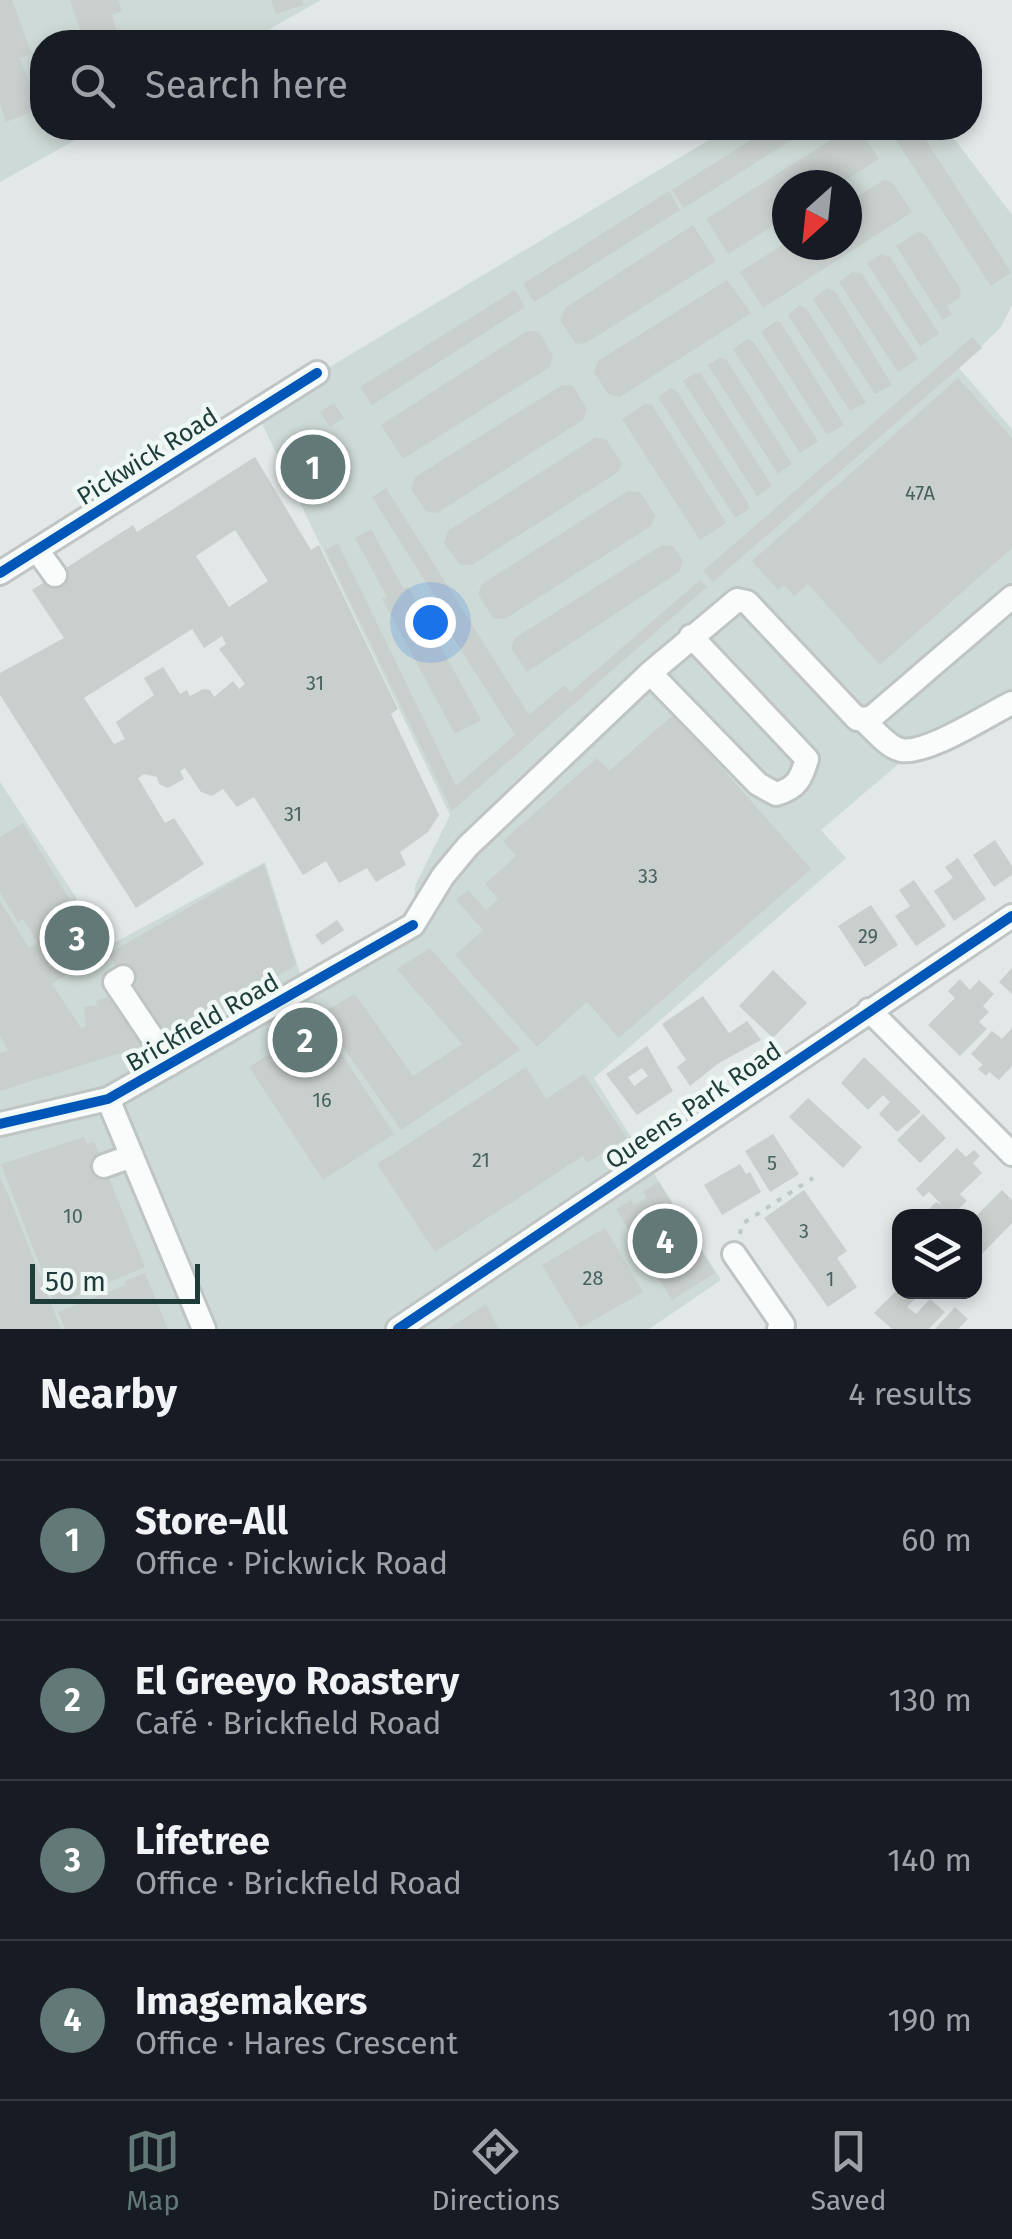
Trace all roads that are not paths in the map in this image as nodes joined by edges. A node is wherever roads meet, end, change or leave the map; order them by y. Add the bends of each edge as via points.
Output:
1 (317, 374) dead end
2 (42, 546) junction
3 (60, 572) dead end
4 (0, 573) edge
5 (1012, 597) edge
6 (691, 636) junction
7 (650, 673) junction
8 (1012, 703) edge
9 (863, 720) junction
10 (1012, 916) edge
11 (123, 977) dead end
12 (869, 1010) junction
13 (170, 1064) junction
14 (108, 1098) junction
15 (0, 1124) edge
16 (1012, 1154) edge
17 (132, 1156) junction
18 (104, 1166) dead end
19 (734, 1254) road end
20 (781, 1327) edge
21 (204, 1329) edge
22 (398, 1329) edge

1 - 2 street, Pickwick Road
2 - 3 street
2 - 4 street, Pickwick Road
5 - 9 street
6 - 7 street
6 - 7 street via 807,759 792,790 776,794 758,784
6 - 9 street via 736,600 747,602
7 - 13 street, Brickfield Road via 468,846 413,926 277,990 214,1053
8 - 9 street via 904,751
10 - 12 street, Queens Park Road
11 - 13 street via 115,982
12 - 16 street
12 - 22 street, Queens Park Road
13 - 14 street, Brickfield Road
14 - 15 street, Brickfield Road
14 - 17 street
17 - 18 street
17 - 21 street
19 - 20 street

